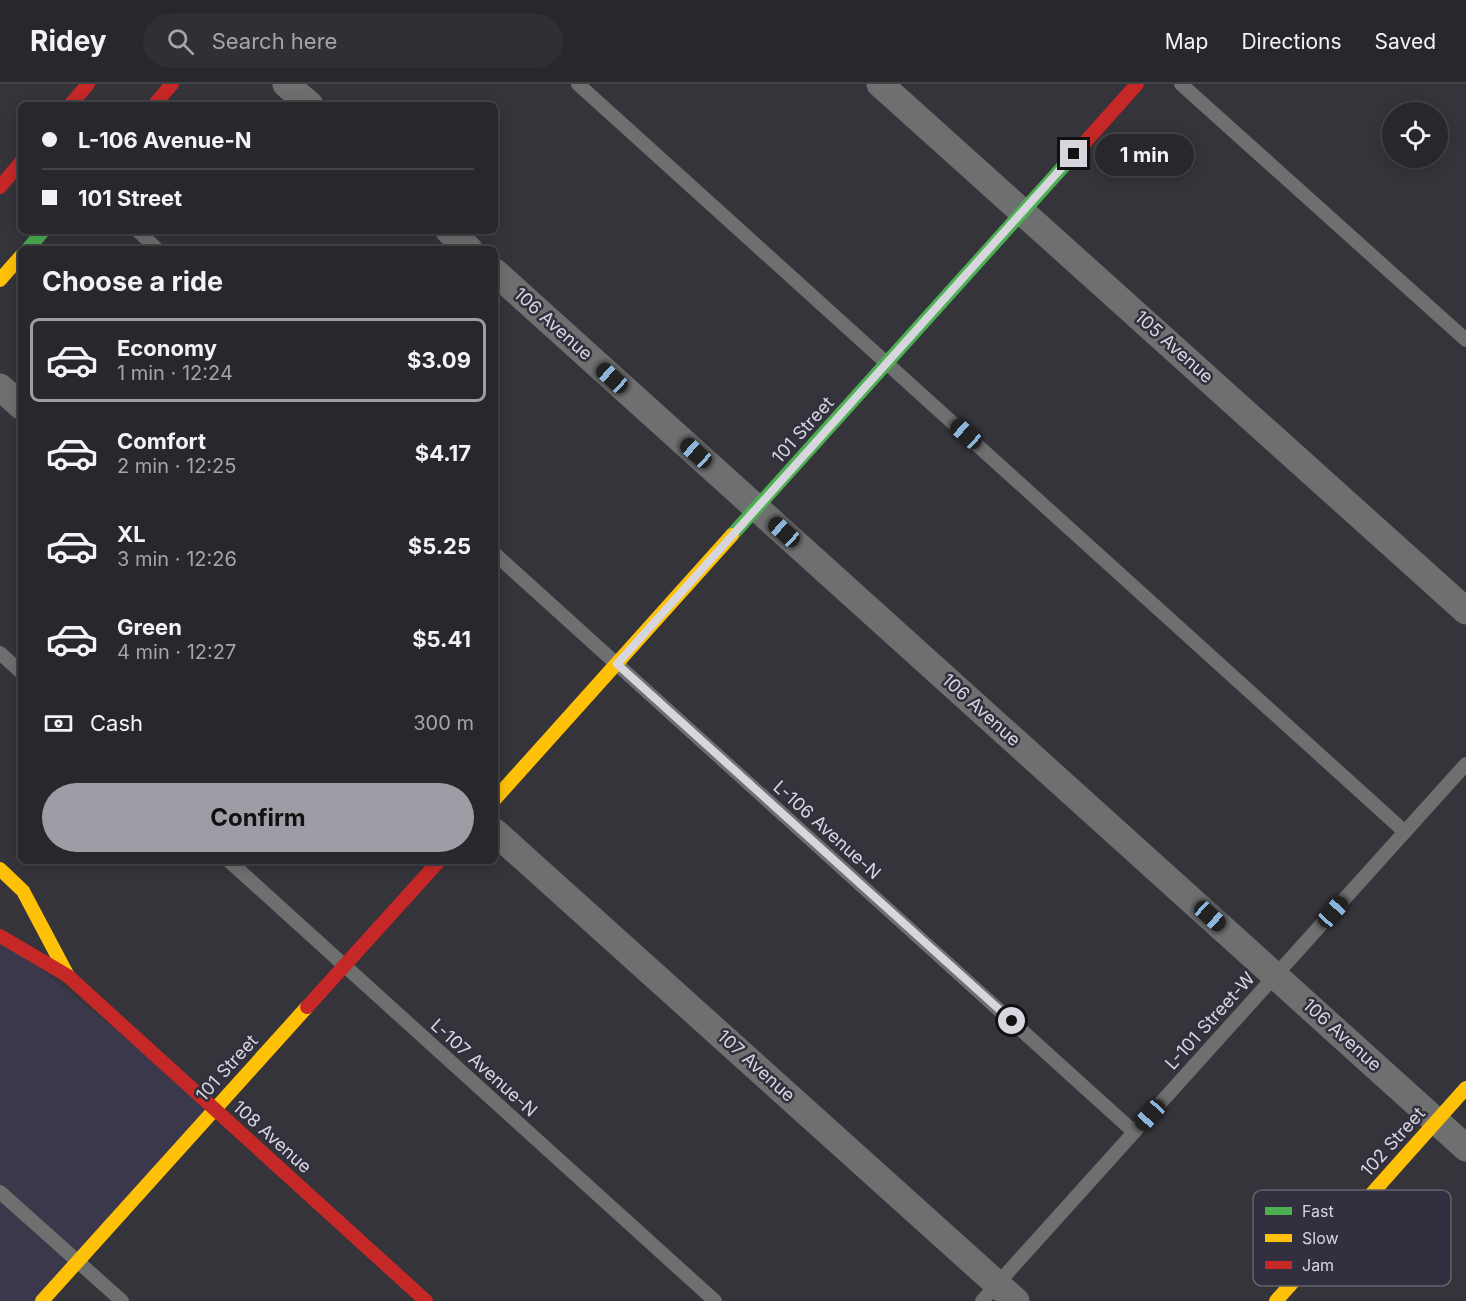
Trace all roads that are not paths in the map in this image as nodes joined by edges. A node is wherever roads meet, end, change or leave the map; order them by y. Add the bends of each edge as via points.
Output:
1 (88, 84) edge
2 (172, 84) edge
3 (286, 84) edge
4 (578, 84) edge
5 (880, 84) edge
6 (1137, 84) edge
7 (1181, 84) edge
8 (73, 102) edge
9 (157, 102) edge
10 (307, 102) edge
11 (18, 166) edge
12 (0, 187) edge
13 (1023, 211) junction
14 (41, 234) edge
15 (141, 234) edge
16 (452, 234) edge
17 (31, 246) edge
18 (155, 246) edge
19 (466, 246) edge
20 (18, 259) edge
21 (498, 275) edge
22 (0, 280) edge
23 (1466, 340) edge
24 (887, 363) junction
25 (0, 387) edge
26 (18, 403) edge
27 (757, 508) junction
28 (498, 557) edge
29 (1466, 611) edge
30 (0, 653) edge
31 (617, 664) junction
32 (18, 669) edge
33 (1466, 764) edge
34 (498, 797) edge
35 (1405, 832) junction
36 (498, 835) edge
37 (232, 864) edge
38 (436, 864) edge
39 (0, 869) edge
40 (0, 936) edge
41 (344, 965) junction
42 (1275, 975) junction
43 (68, 976) junction
44 (1466, 1088) edge
45 (214, 1108) junction
46 (1436, 1120) junction
47 (1134, 1132) junction
48 (1466, 1148) edge
49 (1374, 1190) edge
50 (0, 1192) edge
51 (78, 1261) junction
52 (1289, 1286) edge
53 (998, 1295) edge
54 (42, 1301) edge
55 (122, 1301) edge
56 (426, 1301) edge
57 (715, 1301) edge
58 (1276, 1301) edge

1 - 8 street
2 - 9 street
3 - 10 street
4 - 24 lane
5 - 13 street, 105 Avenue
6 - 13 street, 101 Street
7 - 23 lane
11 - 12 street
13 - 24 street, 101 Street
13 - 29 street, 105 Avenue
14 - 17 street
15 - 18 lane
16 - 19 street
20 - 22 street
21 - 27 street, 106 Avenue
24 - 27 street, 101 Street
24 - 35 lane
25 - 26 street
27 - 31 street, 101 Street
27 - 42 street, 106 Avenue
28 - 31 lane, L-106 Avenue-N
30 - 32 lane
31 - 34 street, 101 Street
31 - 47 lane, L-106 Avenue-N
33 - 35 lane, L-101 Street-W
35 - 42 lane, L-101 Street-W
36 - 53 street, 107 Avenue
37 - 41 lane, L-107 Avenue-N
38 - 41 street, 101 Street
39 - 43 street, 108 Avenue via 23,891
40 - 43 street, 108 Avenue
41 - 45 street, 101 Street
41 - 57 lane, L-107 Avenue-N
42 - 46 street, 106 Avenue
42 - 47 lane, L-101 Street-W
43 - 45 street, 108 Avenue
44 - 46 street, 102 Street
45 - 51 street, 101 Street
45 - 56 street, 108 Avenue
46 - 48 street, 106 Avenue
46 - 49 street, 102 Street
47 - 53 lane, L-101 Street-W
50 - 51 lane
51 - 54 street, 101 Street
51 - 55 lane
52 - 58 street, 102 Street

